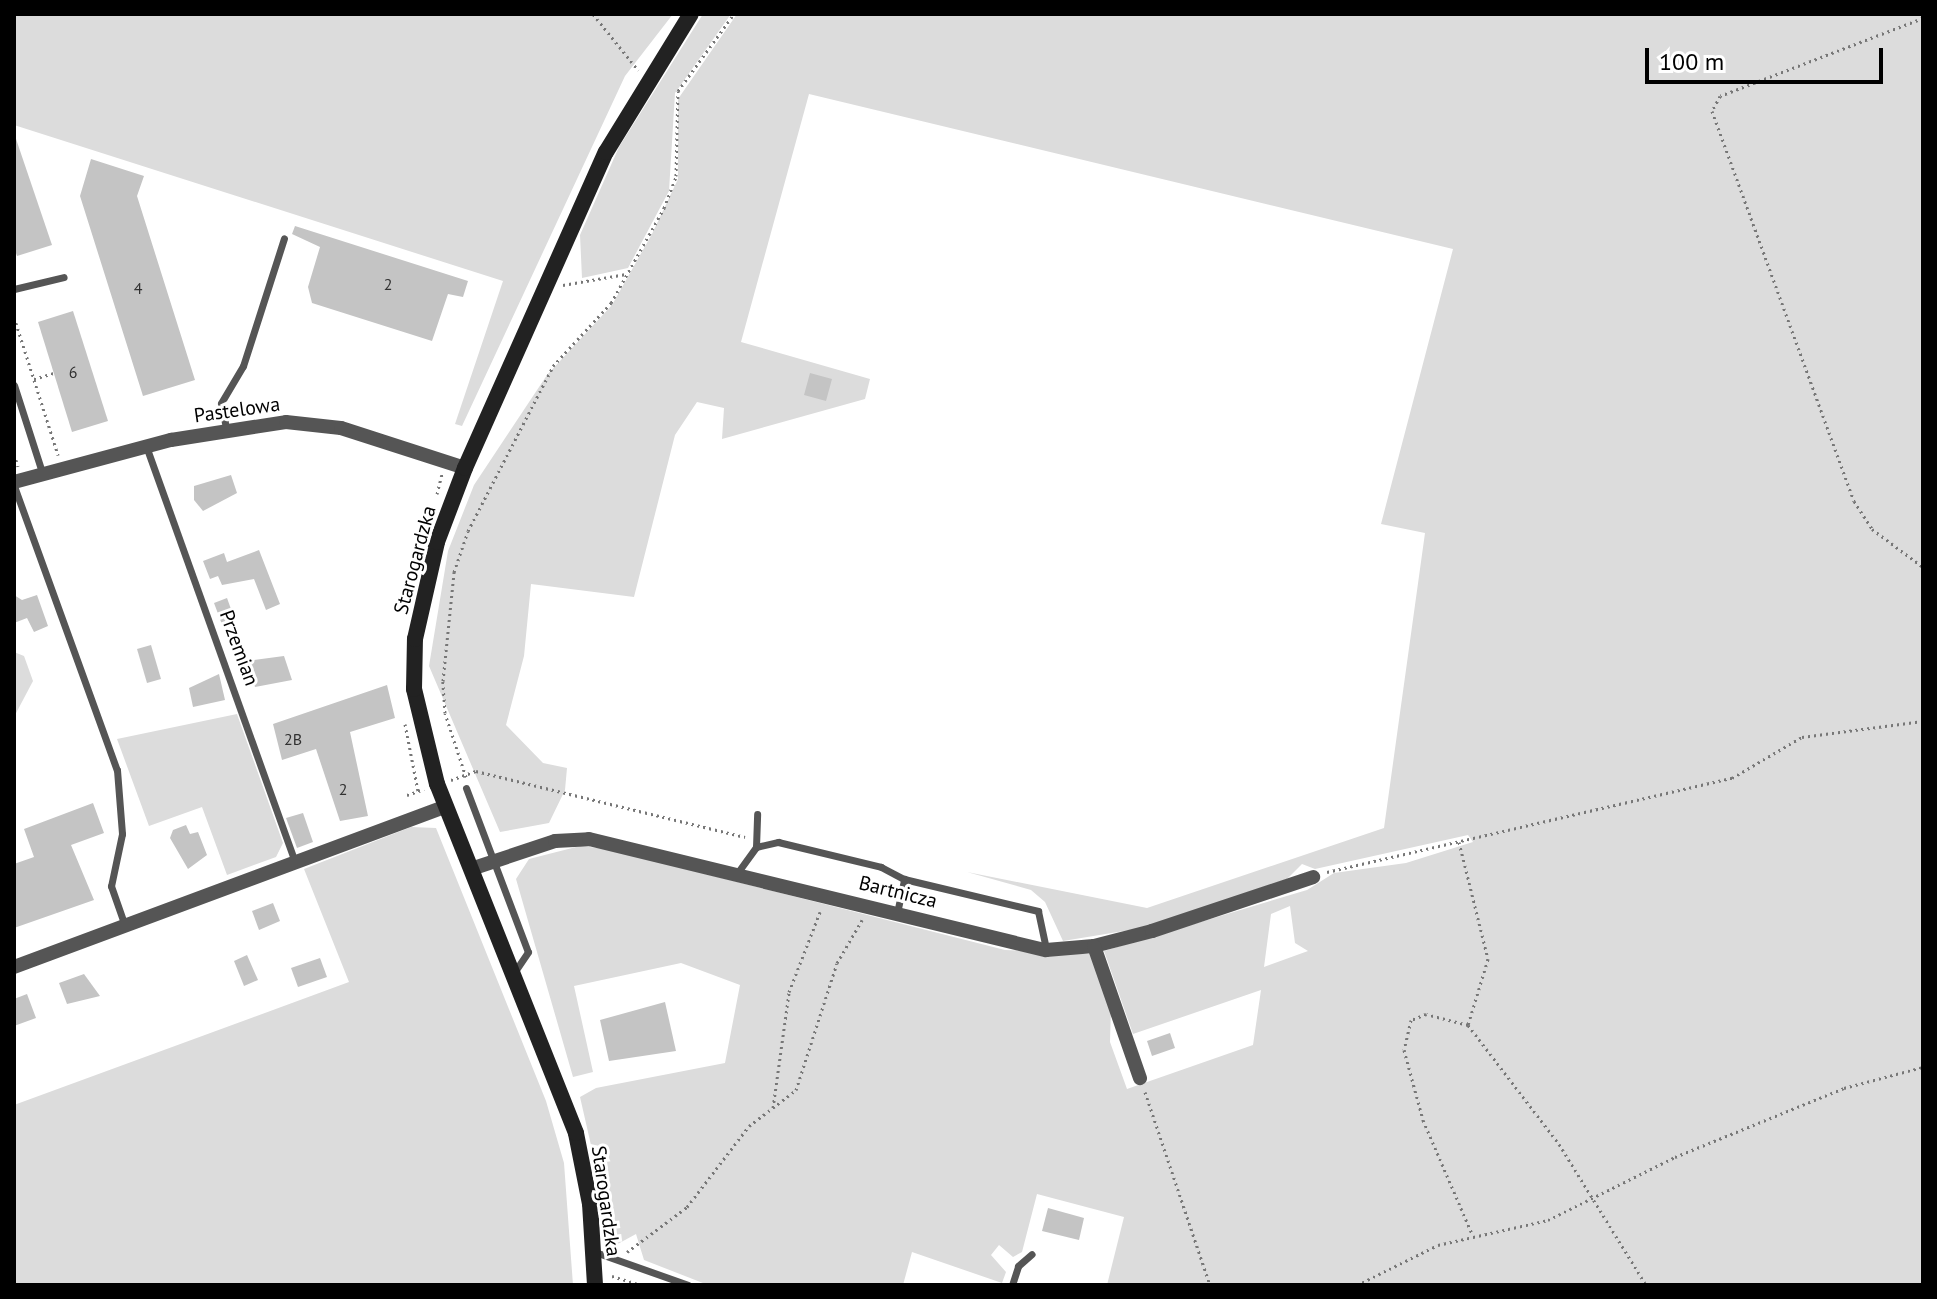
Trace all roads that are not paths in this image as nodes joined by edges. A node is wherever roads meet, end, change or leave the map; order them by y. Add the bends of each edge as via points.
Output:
1 (691, 14) edge
2 (284, 238) dead end
3 (64, 277) dead end
4 (14, 289) edge
5 (14, 385) edge
6 (226, 428) junction
7 (146, 446) junction
8 (465, 468) junction
9 (42, 472) junction
10 (14, 484) edge
11 (466, 788) dead end
12 (445, 807) junction
13 (757, 814) dead end
14 (754, 843) junction
15 (494, 861) junction
16 (296, 864) junction
17 (471, 869) junction
18 (738, 872) junction
19 (1313, 877) dead end
20 (904, 879) junction
21 (897, 913) junction
22 (125, 926) junction
23 (1094, 946) junction
24 (1046, 950) junction
25 (14, 967) edge
26 (515, 971) junction
27 (1140, 1078) road end
28 (595, 1252) junction
29 (1032, 1254) dead end
30 (595, 1285) edge
31 (688, 1285) edge
32 (1012, 1285) edge

1 - 8 main road, Starogardzka via 646,79 544,288
2 - 6 lane via 243,366 221,403
3 - 4 lane
5 - 9 lane
6 - 7 street, Pastelowa
6 - 8 street, Pastelowa via 286,422 341,428
7 - 9 street, Pastelowa
7 - 16 lane, Przemian
8 - 12 main road, Starogardzka via 437,542 415,639 419,716
9 - 10 street, Pastelowa
10 - 22 lane via 117,770 122,834 111,886
11 - 15 lane
12 - 16 street
12 - 17 main road, Starogardzka
13 - 14 lane
14 - 18 lane
14 - 20 lane via 778,842 881,867
15 - 17 street, Bartnicza
15 - 18 street, Bartnicza via 555,841 589,839
15 - 26 lane via 528,952
16 - 22 street
17 - 26 main road, Starogardzka
18 - 21 street, Bartnicza
19 - 23 street, Bartnicza
20 - 21 lane
20 - 24 lane via 1038,911
21 - 24 street, Bartnicza
22 - 25 street
23 - 24 street, Bartnicza
23 - 27 street
26 - 28 main road, Starogardzka via 576,1133
28 - 30 main road, Starogardzka
28 - 31 lane
29 - 32 lane via 1018,1266

